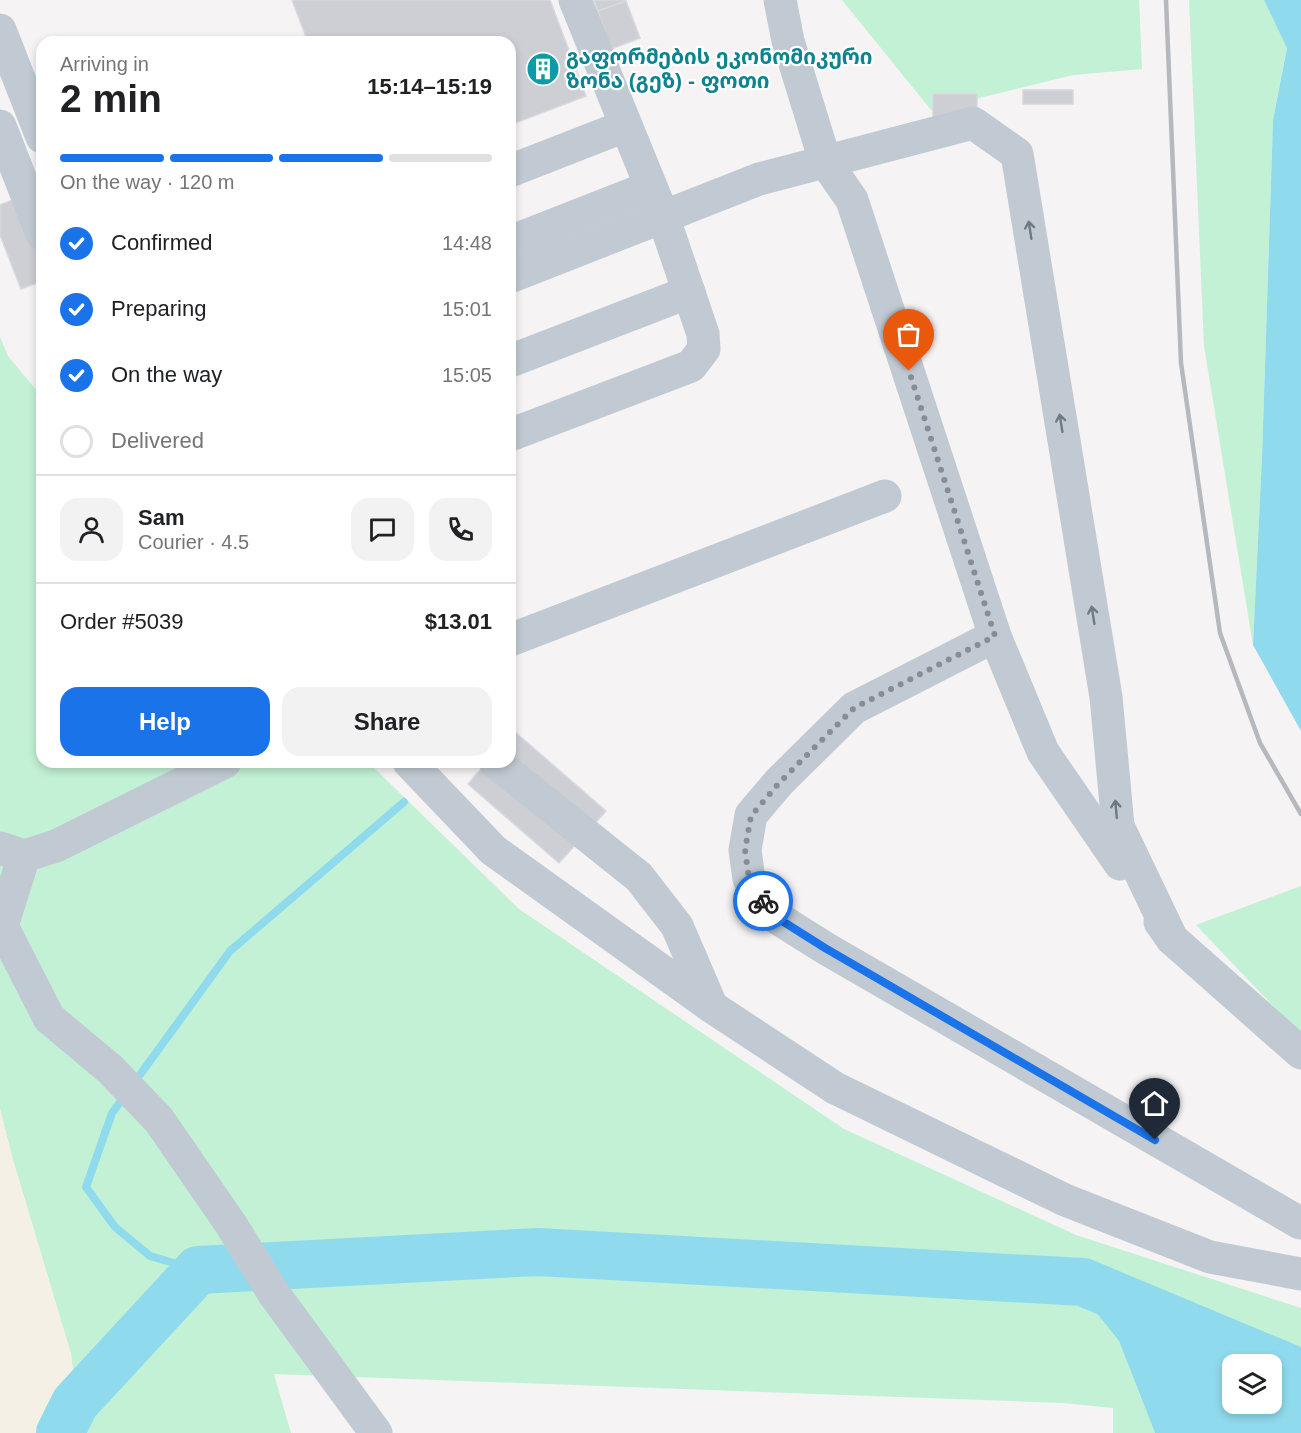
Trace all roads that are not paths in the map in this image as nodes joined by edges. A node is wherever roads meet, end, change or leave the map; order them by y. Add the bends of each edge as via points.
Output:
1 (575, 0) edge
2 (780, 0) edge
3 (0, 30) edge
4 (36, 122) edge
5 (0, 126) edge
6 (625, 126) junction
7 (825, 161) junction
8 (516, 169) edge
9 (650, 187) junction
10 (663, 216) junction
11 (36, 219) edge
12 (516, 241) edge
13 (516, 275) edge
14 (689, 292) junction
15 (516, 359) edge
16 (516, 433) edge
17 (885, 496) dead end
18 (995, 636) junction
19 (516, 638) edge
20 (213, 768) edge
21 (415, 768) edge
22 (503, 768) edge
23 (12, 852) edge
24 (1172, 939) junction
25 (712, 1006) junction
26 (1301, 1053) edge
27 (1300, 1219) edge
28 (1296, 1274) edge
29 (376, 1433) edge

1 - 6 street
2 - 7 street via 788,41
3 - 4 street
5 - 11 street
6 - 8 street
6 - 9 street
7 - 10 street via 759,179
7 - 18 street via 852,200
24 -> 7 street via 1118,826 1106,697 1017,154 973,123
9 - 10 street
9 - 12 street
10 - 13 street
10 - 14 street
14 - 15 street
14 - 16 street via 704,349 691,366
17 - 19 street
18 - 24 street via 1043,752
18 - 27 street via 854,708 751,816 745,850 749,879 771,914 825,948
20 - 23 street via 56,846
21 - 25 street via 493,850
22 - 25 street via 639,877 677,926
23 - 29 street via 2,926 49,1018 110,1070 159,1120 274,1294
24 - 26 street
25 - 28 street via 835,1088 1065,1200 1210,1257
27 - 28 street

